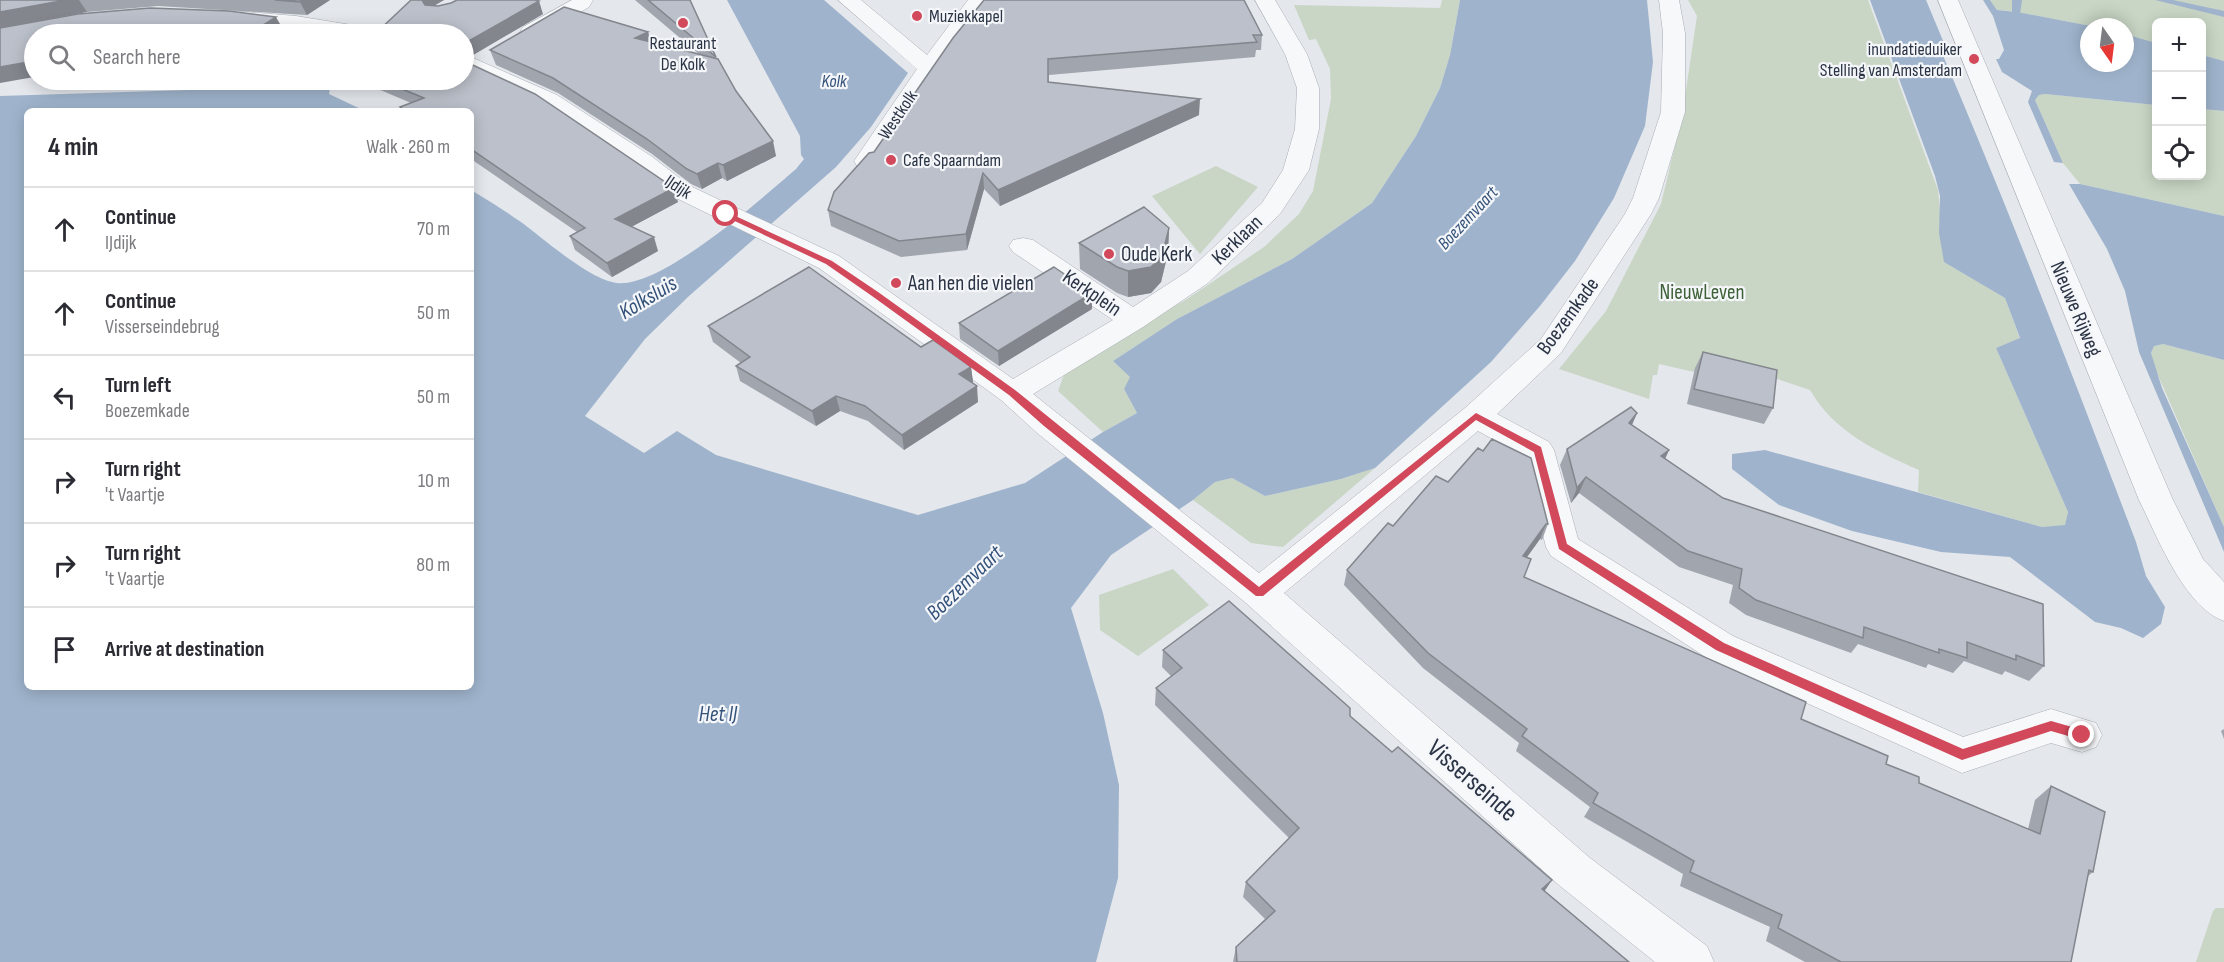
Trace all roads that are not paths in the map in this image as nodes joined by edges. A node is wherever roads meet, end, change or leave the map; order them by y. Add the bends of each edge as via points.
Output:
1 (583, 0) edge
2 (848, 0) edge
3 (979, 0) edge
4 (1265, 0) edge
5 (1669, 0) edge
6 (1948, 0) edge
7 (214, 16) edge
8 (308, 24) edge
9 (514, 42) edge
10 (477, 60) edge
11 (929, 68) junction
12 (866, 161) edge
13 (1023, 246) dead end
14 (1133, 320) junction
15 (1012, 393) junction
16 (1476, 416) junction
17 (1171, 522) joint
18 (1259, 593) junction
19 (2224, 606) edge
20 (2082, 735) dead end
21 (1691, 962) edge

1 - 9 street
2 - 11 street, Westkolk
3 - 11 street, Westkolk
4 - 14 street, Kerklaan via 1296,54 1308,88 1307,129 1296,170 1271,208 1198,277
5 - 16 street, Boezemkade via 1674,33 1673,112 1646,198 1551,346
6 - 19 street, Nieuwe Rijweg via 2156,500 2190,568
7 - 8 street
10 - 15 street, IJdijk via 549,100 681,191 829,262
11 - 12 street, Westkolk
13 - 14 street, Kerkplein
14 - 15 street, Kerklaan
15 - 17 street, IJdijk
16 - 18 street, Boezemkade
16 - 20 street via 1538,450 1563,547 1720,646 1962,754 2051,726
17 - 18 street, Visserseinde
18 - 21 street, Visserseinde via 1575,872

